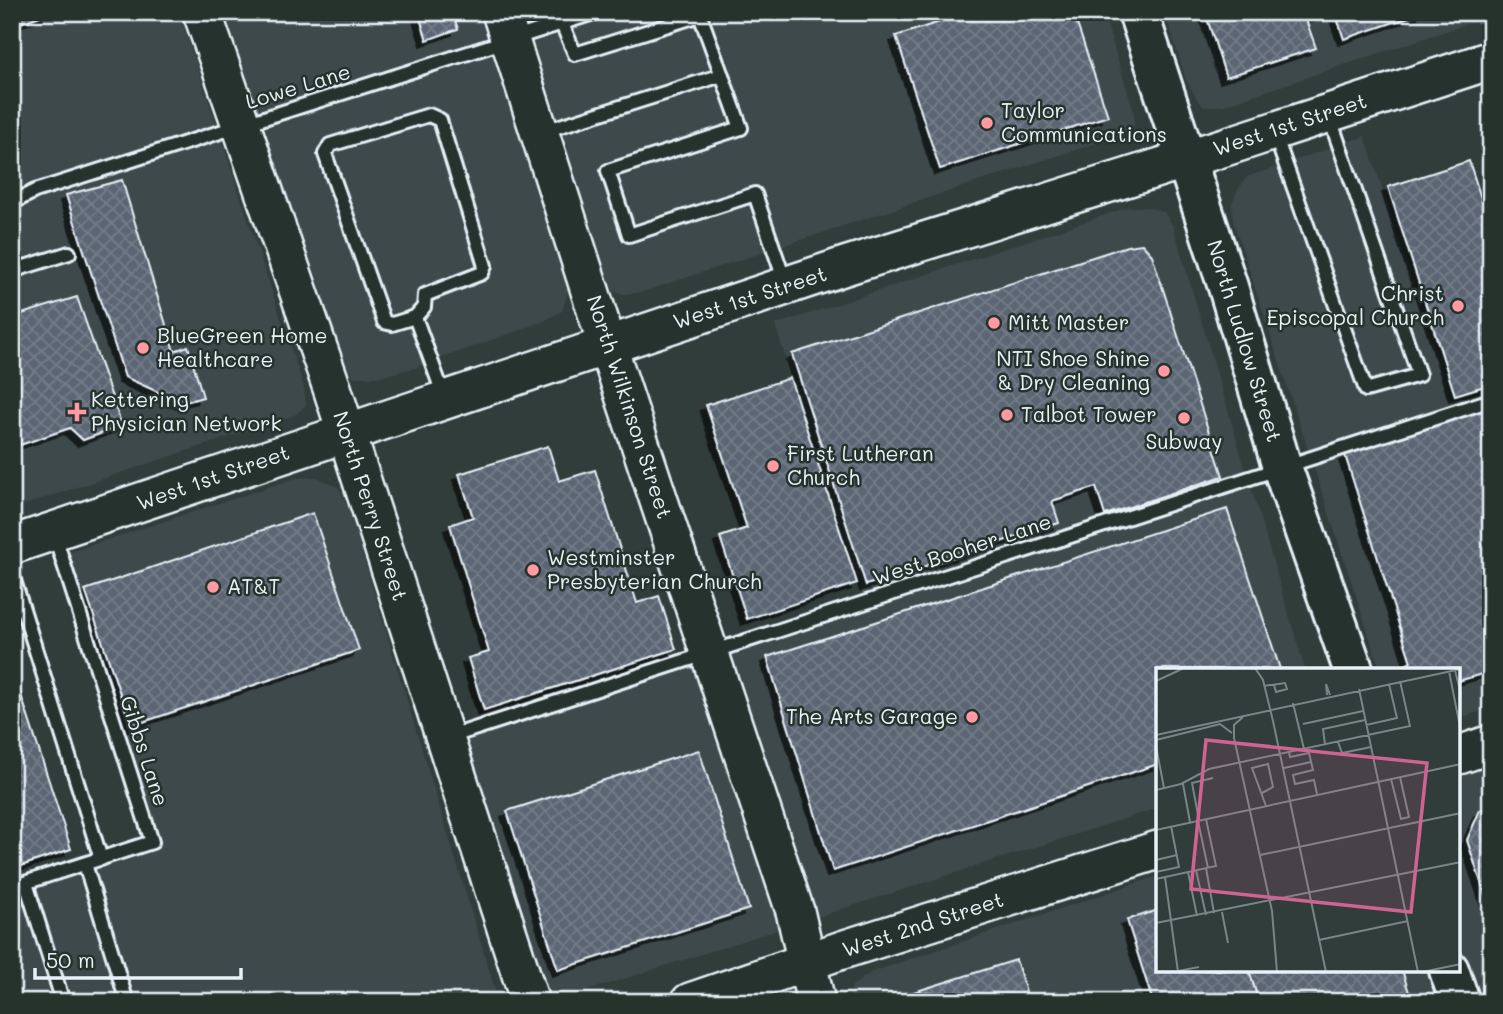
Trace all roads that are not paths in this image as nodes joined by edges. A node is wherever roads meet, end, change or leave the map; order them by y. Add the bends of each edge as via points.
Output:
1 (202, 12) edge
2 (597, 12) edge
3 (1138, 12) edge
4 (562, 24) junction
5 (506, 26) edge
6 (1491, 60) edge
7 (722, 75) junction
8 (1328, 112) junction
9 (241, 125) junction
10 (1274, 131) junction
11 (540, 132) junction
12 (1187, 158) junction
13 (12, 202) edge
14 (69, 253) dead end
15 (12, 271) edge
16 (786, 286) junction
17 (415, 317) junction
18 (607, 344) junction
19 (445, 399) junction
20 (1491, 400) edge
21 (347, 433) junction
22 (1282, 467) junction
23 (54, 531) junction
24 (12, 545) edge
25 (12, 575) edge
26 (710, 652) junction
27 (1353, 668) edge
28 (445, 738) junction
29 (1491, 744) edge
30 (1461, 754) edge
31 (1156, 851) edge
32 (101, 859) junction
33 (85, 864) junction
34 (26, 883) junction
35 (12, 887) edge
36 (806, 964) junction
37 (1450, 972) edge
38 (63, 1002) edge
39 (127, 1002) edge
40 (530, 1002) edge
41 (690, 1002) edge
42 (817, 1002) edge
43 (1460, 1002) edge

1 - 9 main road, North Perry Street
2 - 4 lane, Lowe Lane
3 - 12 main road, North Ludlow Street
4 - 5 lane, Lowe Lane
4 - 7 lane via 575,54 700,15
5 - 9 lane, Lowe Lane
5 - 11 main road, North Wilkinson Street
6 - 8 main road, West 1st Street
7 - 11 lane
7 - 16 lane via 741,128 608,171 629,235 755,194
8 - 10 main road, West 1st Street
8 - 10 lane via 1419,375 1366,390
9 - 13 lane, Lowe Lane
9 - 21 main road, North Perry Street
10 - 12 main road, West 1st Street
11 - 18 main road, North Wilkinson Street
12 - 16 main road, West 1st Street
12 - 22 main road, North Ludlow Street
14 - 15 lane
16 - 18 main road, West 1st Street
17 - 17 lane via 384,322 325,155 330,145 429,115 440,120 485,266 482,273 425,295 424,307
17 - 19 lane
18 - 19 main road, West 1st Street
18 - 26 main road, North Wilkinson Street
19 - 21 main road, West 1st Street
20 - 22 lane, West Booher Lane
21 - 23 main road, West 1st Street
21 - 28 main road, North Perry Street
22 - 26 lane, West Booher Lane
22 - 27 main road, North Ludlow Street
23 - 24 main road, West 1st Street
23 - 32 lane, Gibbs Lane via 152,842
25 - 32 lane
26 - 28 lane, West Booher Lane
26 - 36 main road, North Wilkinson Street via 795,911
28 - 40 main road, North Perry Street
29 - 30 main road
31 - 36 main road, West 2nd Street
32 - 33 lane, Gibbs Lane
33 - 34 lane, Gibbs Lane
33 - 39 lane
34 - 35 lane, Gibbs Lane
34 - 38 lane
36 - 41 main road, West 2nd Street
36 - 42 main road, North Wilkinson Street
37 - 43 main road

